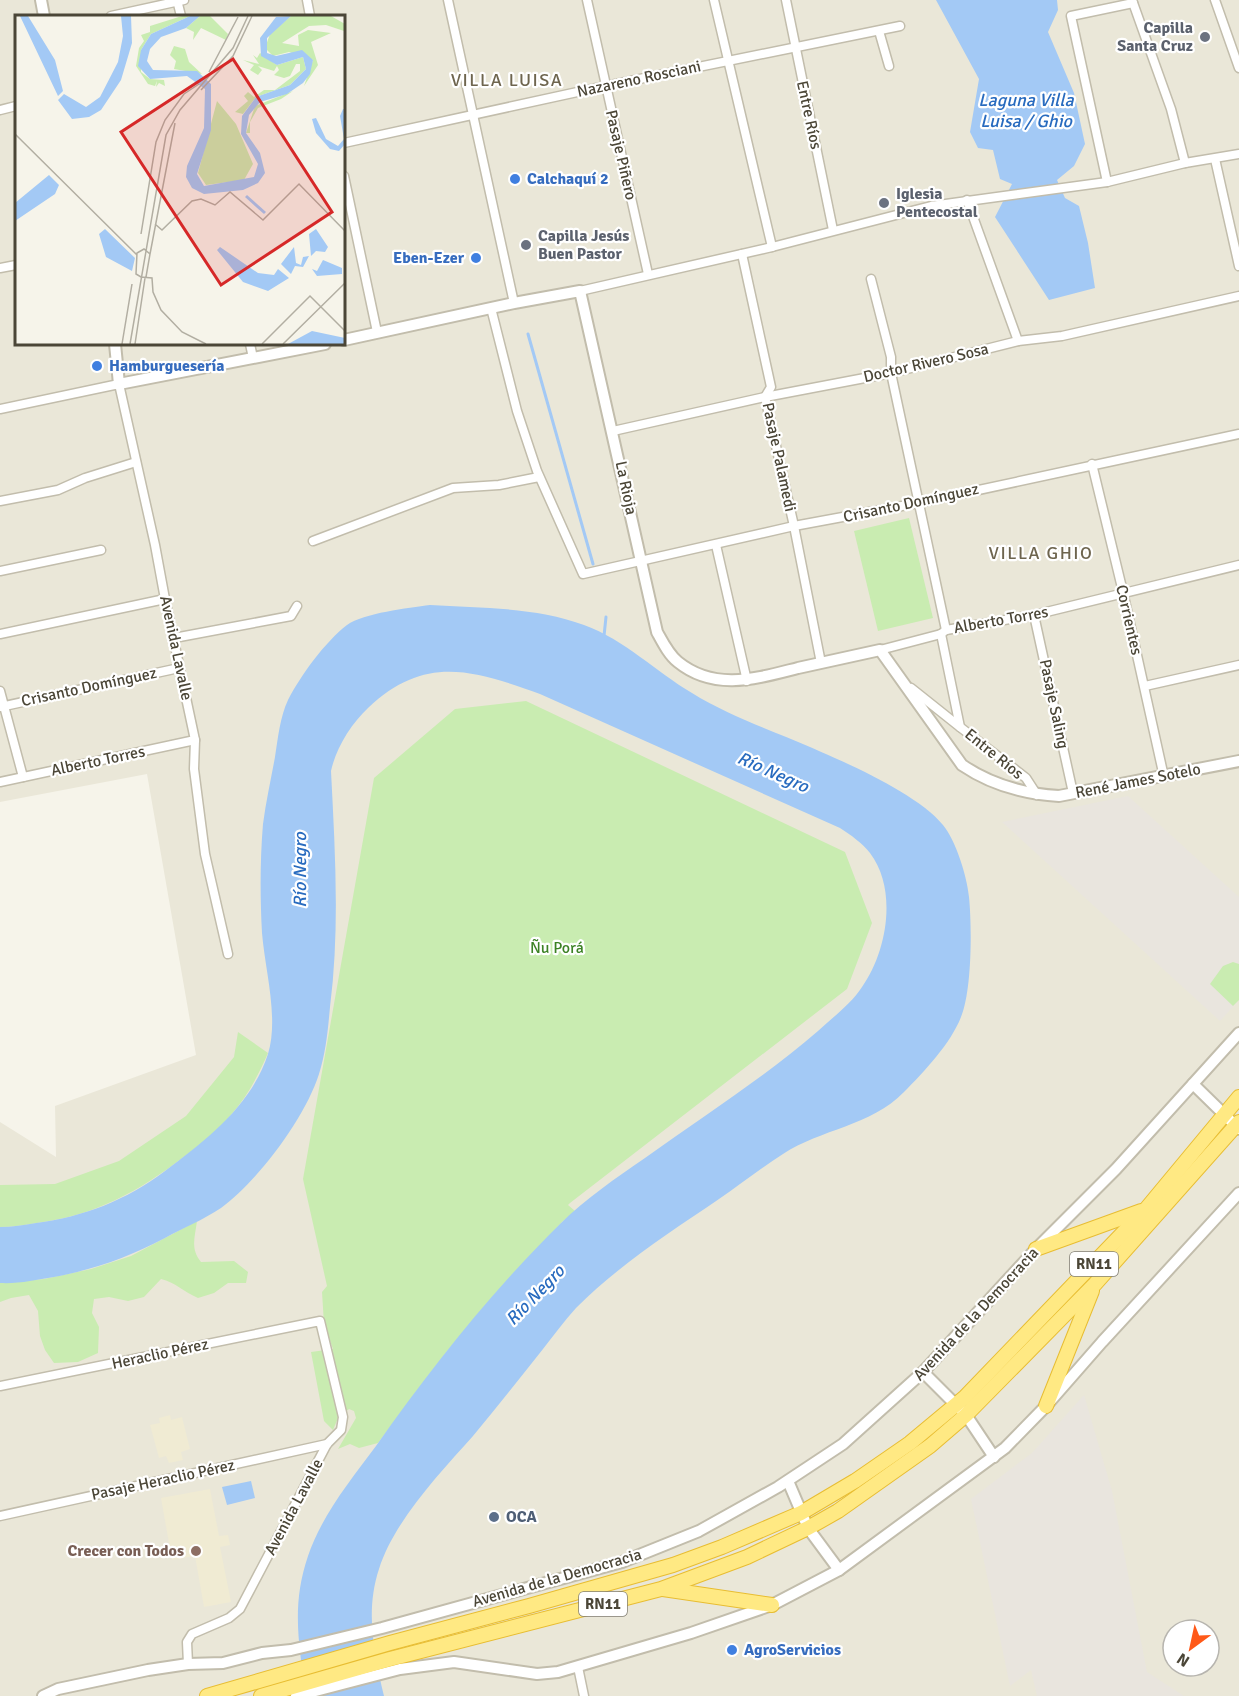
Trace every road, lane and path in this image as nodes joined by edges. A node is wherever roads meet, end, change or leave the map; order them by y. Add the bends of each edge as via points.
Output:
1 (41, 0) edge
2 (180, 0) edge
3 (307, 0) edge
4 (448, 0) edge
5 (587, 0) edge
6 (714, 0) edge
7 (786, 0) edge
8 (1215, 0) edge
9 (1132, 1) edge
10 (44, 15) edge
11 (115, 15) edge
12 (181, 15) edge
13 (310, 15) edge
14 (900, 26) dead end
15 (879, 31) junction
16 (795, 47) junction
17 (727, 60) junction
18 (890, 66) dead end
19 (1239, 68) edge
20 (605, 86) junction
21 (15, 106) edge
22 (0, 110) edge
23 (473, 115) junction
24 (345, 143) edge
25 (1239, 154) edge
26 (1215, 159) junction
27 (1185, 163) junction
28 (345, 181) edge
29 (1107, 182) junction
30 (967, 200) junction
31 (832, 230) junction
32 (772, 247) junction
33 (742, 254) junction
34 (0, 257) edge
35 (1239, 266) edge
36 (1, 268) edge
37 (648, 274) junction
38 (871, 279) dead end
39 (580, 291) junction
40 (1239, 296) edge
41 (513, 303) junction
42 (491, 308) junction
43 (377, 332) junction
44 (345, 340) edge
45 (1018, 341) junction
46 (115, 345) edge
47 (250, 345) edge
48 (319, 345) edge
49 (253, 358) junction
50 (891, 373) junction
51 (119, 384) junction
52 (765, 397) junction
53 (0, 409) edge
54 (613, 431) junction
55 (1239, 434) edge
56 (136, 462) junction
57 (1092, 464) junction
58 (539, 477) junction
59 (0, 501) edge
60 (918, 502) junction
61 (794, 526) junction
62 (313, 541) dead end
63 (716, 545) junction
64 (100, 550) dead end
65 (642, 562) junction
66 (1239, 566) edge
67 (0, 571) edge
68 (1123, 592) junction
69 (165, 599) junction
70 (297, 606) dead end
71 (1034, 615) junction
72 (943, 632) junction
73 (0, 634) edge
74 (174, 638) junction
75 (880, 650) junction
76 (821, 663) junction
77 (1239, 665) edge
78 (179, 668) junction
79 (694, 672) joint
80 (747, 681) junction
81 (905, 684) junction
82 (1144, 686) junction
83 (0, 691) edge
84 (2, 706) edge
85 (960, 727) junction
86 (195, 740) junction
87 (1239, 760) edge
88 (23, 777) junction
89 (1164, 777) junction
90 (0, 782) edge
91 (1073, 793) junction
92 (1037, 795) junction
93 (228, 954) dead end
94 (1239, 1033) edge
95 (1193, 1084) junction
96 (1239, 1097) edge
97 (1223, 1114) junction
98 (1238, 1126) edge
99 (1239, 1193) edge
100 (1146, 1209) junction
101 (1036, 1249) junction
102 (1095, 1284) junction
103 (320, 1321) joint
104 (923, 1372) junction
105 (0, 1386) edge
106 (955, 1405) junction
107 (1046, 1406) junction
108 (966, 1415) junction
109 (327, 1444) junction
110 (994, 1457) junction
111 (788, 1480) junction
112 (801, 1513) junction
113 (0, 1516) edge
114 (808, 1528) junction
115 (839, 1570) junction
116 (661, 1589) junction
117 (772, 1605) junction
118 (188, 1664) junction
119 (395, 1664) junction
120 (578, 1668) junction
121 (43, 1696) edge
122 (207, 1696) edge
123 (261, 1696) edge
124 (296, 1696) edge
125 (584, 1696) edge

1 - 10 street
2 - 11 street
2 - 12 street
3 - 13 street
4 - 23 street
5 - 20 street, Pasaje Piñero
6 - 17 street
7 - 16 street, Entre Ríos
8 - 19 street
9 - 27 street via 1171,109
9 - 29 street via 1071,16
14 - 15 street, Nazareno Rosciani
15 - 16 street, Nazareno Rosciani
15 - 18 street
16 - 17 street, Nazareno Rosciani
16 - 31 street, Entre Ríos
17 - 20 street, Nazareno Rosciani
17 - 32 street
20 - 23 street, Nazareno Rosciani
20 - 37 street, Pasaje Piñero
21 - 22 street
23 - 24 street, Nazareno Rosciani
23 - 41 street
25 - 26 street
26 - 27 street
26 - 35 street
27 - 29 street
28 - 43 street
29 - 30 street
30 - 31 street
30 - 45 street
31 - 32 street
32 - 33 street
33 - 37 street
33 - 52 street, Pasaje Palamedi via 771,387
34 - 36 street
37 - 39 street
38 - 50 street, Entre Ríos via 891,357
39 - 41 street
39 - 54 street, La Rioja
40 - 45 street, Doctor Rivero Sosa via 1062,336
41 - 42 street
42 - 43 street
42 - 58 street via 517,411
43 - 44 street
45 - 50 street, Doctor Rivero Sosa
46 - 51 street, Avenida Lavalle
47 - 49 street
48 - 49 street
49 - 51 street
50 - 52 street, Doctor Rivero Sosa
50 - 60 street, Entre Ríos
51 - 53 street
51 - 56 street, Avenida Lavalle
52 - 54 street, Doctor Rivero Sosa
52 - 61 street, Pasaje Palamedi
54 - 65 street, La Rioja
55 - 57 street, Crisanto Domínguez
56 - 59 street via 58,490
56 - 69 street, Avenida Lavalle
57 - 60 street, Crisanto Domínguez
57 - 68 street, Corrientes
58 - 62 street via 453,488
58 - 65 street, Crisanto Domínguez via 583,574
60 - 61 street, Crisanto Domínguez
60 - 72 street, Entre Ríos
61 - 63 street, Crisanto Domínguez
61 - 76 street, Pasaje Palamedi
63 - 65 street, Crisanto Domínguez
63 - 80 street
64 - 67 street
65 - 79 street, La Rioja via 657,632 678,662
66 - 68 street, Alberto Torres
68 - 71 street, Alberto Torres
68 - 82 street, Corrientes
69 - 73 street
69 - 74 street, Avenida Lavalle
70 - 74 street via 291,616
71 - 72 street, Alberto Torres
71 - 91 street, Pasaje Saling
72 - 75 street, Alberto Torres
72 - 85 street, Entre Ríos
74 - 78 street, Avenida Lavalle
75 - 76 street, Alberto Torres
75 - 81 street, Entre Ríos
76 - 80 street, Alberto Torres
77 - 82 street
78 - 84 street, Crisanto Domínguez
78 - 86 street, Avenida Lavalle
79 - 80 street, Alberto Torres via 722,681
81 - 85 street
81 - 92 street, Entre Ríos via 962,765 979,776
82 - 89 street, Corrientes
83 - 84 street
84 - 88 street
85 - 92 street, Entre Ríos via 1026,778
86 - 88 street, Alberto Torres
86 - 93 street, Avenida Lavalle via 205,854
87 - 89 street, René James Sotelo
88 - 90 street, Alberto Torres
89 - 91 street, René James Sotelo
91 - 92 street, René James Sotelo
94 - 95 street, Avenida de la Democracia / RN11
95 - 97 street
95 - 101 street, Avenida de la Democracia / RN11
96 - 97 highway, Avenida de la Democracia / RN11
97 - 98 street
97 - 100 highway, Avenida de la Democracia / RN11
98 - 102 highway, RN11
99 - 107 street
100 - 101 highway
100 - 106 highway, Avenida de la Democracia / RN11
101 - 104 street, Avenida de la Democracia / RN11
102 - 107 highway
102 - 108 highway, RN11
103 - 105 street, Heraclio Pérez
103 - 109 street, Avenida Lavalle via 343,1417 341,1430
104 - 106 street
104 - 111 street, Avenida de la Democracia / RN11 via 843,1444
106 - 108 street
106 - 112 highway, Avenida de la Democracia / RN11 via 855,1481
107 - 110 street
108 - 110 street
108 - 114 highway, RN11 via 867,1492
109 - 113 street, Pasaje Heraclio Pérez
109 - 118 street, Avenida Lavalle via 240,1609 192,1634 187,1642
110 - 115 street
111 - 112 street
111 - 118 street, Avenida de la Democracia / RN11 via 699,1531 622,1562 291,1650 223,1663
112 - 114 street
112 - 122 highway, Avenida de la Democracia / RN11 via 673,1565
114 - 115 street
114 - 116 highway, RN11 via 747,1557
115 - 117 street
116 - 117 highway
116 - 119 highway, RN11
117 - 120 street
118 - 121 street, Avenida de la Democracia / RN11 via 58,1689
119 - 120 street via 454,1662 537,1674
119 - 123 highway, RN11
119 - 124 street
120 - 125 street

